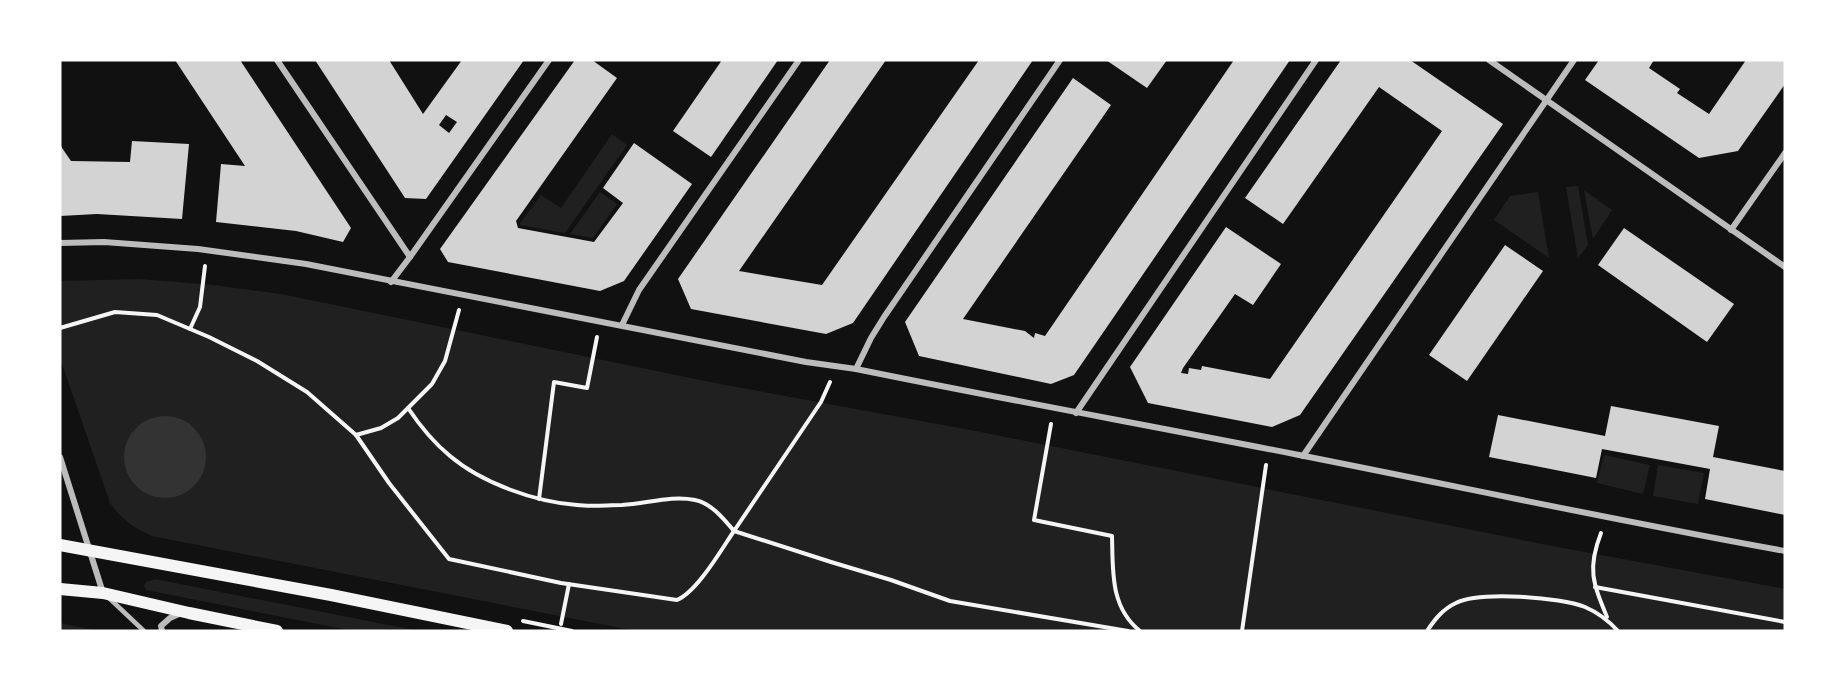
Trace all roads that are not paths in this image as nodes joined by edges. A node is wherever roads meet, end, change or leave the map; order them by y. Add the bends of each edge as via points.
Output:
1 (277, 60) edge
2 (549, 60) edge
3 (799, 60) edge
4 (1060, 60) edge
5 (1316, 60) edge
6 (1489, 60) edge
7 (1574, 60) edge
8 (1545, 99) junction
9 (1785, 153) edge
10 (1731, 230) junction
11 (60, 243) edge
12 (410, 256) junction
13 (1785, 267) edge
14 (391, 282) junction
15 (622, 325) junction
16 (856, 369) junction
17 (1076, 413) junction
18 (1303, 456) junction
19 (60, 457) edge
20 (60, 545) edge
21 (89, 549) junction
22 (1785, 551) edge
23 (60, 589) edge
24 (103, 593) junction
25 (183, 612) junction
26 (144, 631) edge
27 (162, 631) edge
28 (277, 631) edge
29 (507, 631) edge

1 - 12 street
2 - 12 street
3 - 15 street via 639,290
4 - 16 street via 880,324
5 - 17 street
6 - 8 street
7 - 8 street
8 - 10 street
8 - 18 street
9 - 10 street
10 - 13 street
11 - 14 street via 104,242 207,250 306,264
12 - 14 street
14 - 15 street
15 - 16 street
16 - 17 street
17 - 18 street
18 - 22 street
19 - 21 street
20 - 21 main road
21 - 24 street
21 - 29 main road
23 - 24 main road
24 - 25 main road
24 - 26 lane
25 - 27 street via 164,622
25 - 28 main road

